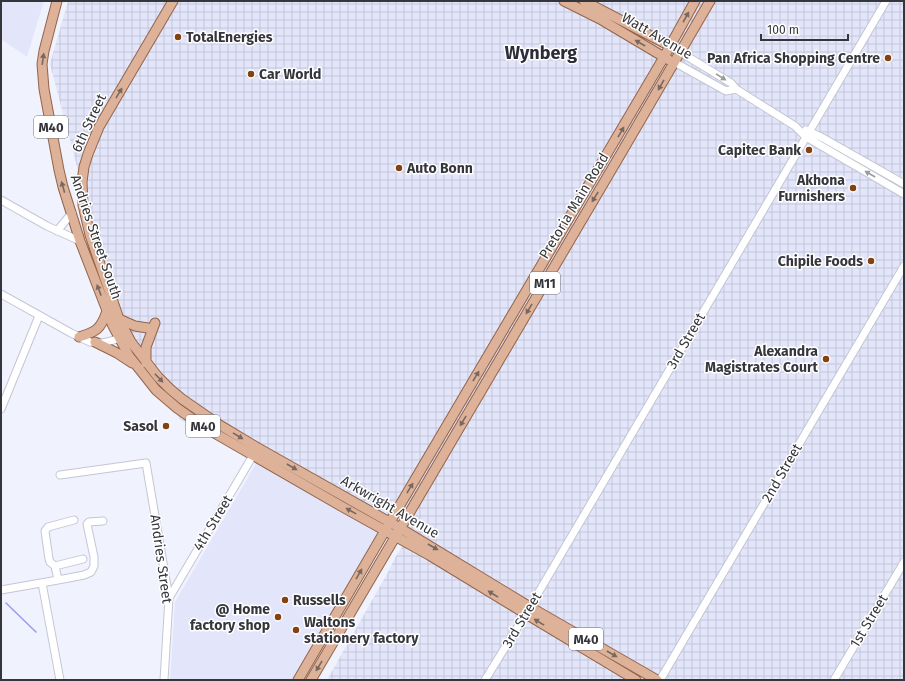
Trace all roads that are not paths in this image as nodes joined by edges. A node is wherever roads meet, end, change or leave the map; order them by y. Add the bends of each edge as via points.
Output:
1 (57, 1) edge
2 (173, 1) edge
3 (564, 1) edge
4 (584, 1) edge
5 (695, 1) edge
6 (710, 1) edge
7 (886, 1) edge
8 (594, 11) junction
9 (670, 46) junction
10 (680, 52) junction
11 (664, 57) junction
12 (674, 62) junction
13 (736, 89) junction
14 (808, 134) junction
15 (904, 184) edge
16 (904, 194) edge
17 (1, 200) edge
18 (72, 214) junction
19 (57, 231) junction
20 (80, 241) junction
21 (904, 266) edge
22 (1, 294) edge
23 (107, 311) junction
24 (40, 316) junction
25 (119, 319) junction
26 (79, 337) junction
27 (123, 337) junction
28 (95, 342) junction
29 (146, 363) junction
30 (137, 366) junction
31 (1, 409) edge
32 (256, 451) junction
33 (60, 475) dead end
34 (399, 507) junction
35 (409, 513) junction
36 (377, 515) junction
37 (74, 520) dead end
38 (103, 521) dead end
39 (387, 526) junction
40 (400, 528) junction
41 (396, 536) junction
42 (414, 536) junction
43 (83, 560) dead end
44 (904, 562) edge
45 (55, 566) junction
46 (58, 580) junction
47 (42, 583) junction
48 (1, 590) edge
49 (169, 598) junction
50 (528, 611) junction
51 (60, 680) edge
52 (164, 680) edge
53 (298, 680) edge
54 (310, 680) edge
55 (485, 680) edge
56 (636, 680) edge
57 (656, 680) edge
58 (660, 680) edge
59 (834, 680) edge

18 -> 1 main road, Andries Street South / M40 via 59,170 42,76 44,51
25 -> 2 main road, 6th Street / M40 via 86,220 82,193 84,167 93,140 106,115
3 - 8 main road, Watt Avenue
4 - 8 main road, Watt Avenue
9 -> 5 main road, Pretoria Main Road / M11
6 - 10 main road, Pretoria Main Road / M11
7 - 14 street, 3rd Street
8 - 9 main road, Watt Avenue
11 -> 8 main road, Watt Avenue
9 - 10 main road, Watt Avenue
9 - 11 main road, Pretoria Main Road / M11
10 - 12 main road, Pretoria Main Road / M11
10 -> 13 street, Watt Avenue via 731,83
11 - 12 main road, Watt Avenue
34 -> 11 main road, Pretoria Main Road / M11
12 - 13 street, Watt Avenue via 726,91
12 -> 35 main road, Pretoria Main Road / M11
13 - 14 street, Watt Avenue
14 - 15 street, Watt Avenue
16 -> 14 street, Watt Avenue
14 - 50 street, 3rd Street
17 - 19 street
18 - 19 street
18 - 20 main road, Andries Street South / M40
19 - 20 street
23 -> 20 main road, Andries Street South / M40
21 - 58 street, 2nd Street
22 - 24 street
23 - 26 main road via 99,328
23 - 27 main road, Andries Street South / M40
24 - 26 street
24 - 31 street
25 - 27 main road, 6th Street / M40
25 - 29 main road via 135,326 152,325 145,352
26 - 28 street
27 - 28 street via 107,342
27 - 29 main road, Arkwright Avenue / M40
27 - 30 main road, Arkwright Avenue / M40
28 - 30 main road
29 -> 32 main road, Arkwright Avenue / M40 via 182,399
30 - 32 main road, Arkwright Avenue / M40 via 156,390 177,408 200,424
32 -> 36 main road, Arkwright Avenue / M40
39 -> 32 main road, Arkwright Avenue / M40 via 341,506
32 - 49 street, 4th Street
33 - 49 street, Andries Street via 146,464
34 - 36 main road
34 - 39 main road, Pretoria Main Road / M11
35 - 40 main road, Pretoria Main Road / M11
35 - 42 main road
36 - 39 main road, Arkwright Avenue / M40
37 - 45 street via 45,531 49,559
38 - 46 street via 87,524 94,557 91,572
39 - 40 main road, Arkwright Avenue / M40
39 - 41 main road, Arkwright Avenue / M40
53 -> 39 main road, M11
40 - 41 main road, M11
40 - 42 main road, Arkwright Avenue / M40
50 -> 41 main road, Arkwright Avenue / M40
41 -> 54 main road, M11
42 -> 50 main road, Arkwright Avenue / M40
43 - 45 street
44 - 59 street, 1st Street
45 - 46 street
46 - 47 street
47 - 48 street
47 - 51 street
49 - 52 street, Andries Street
50 - 55 street, 3rd Street
56 -> 50 main road, Arkwright Avenue / M40
50 -> 57 main road, Arkwright Avenue / M40

